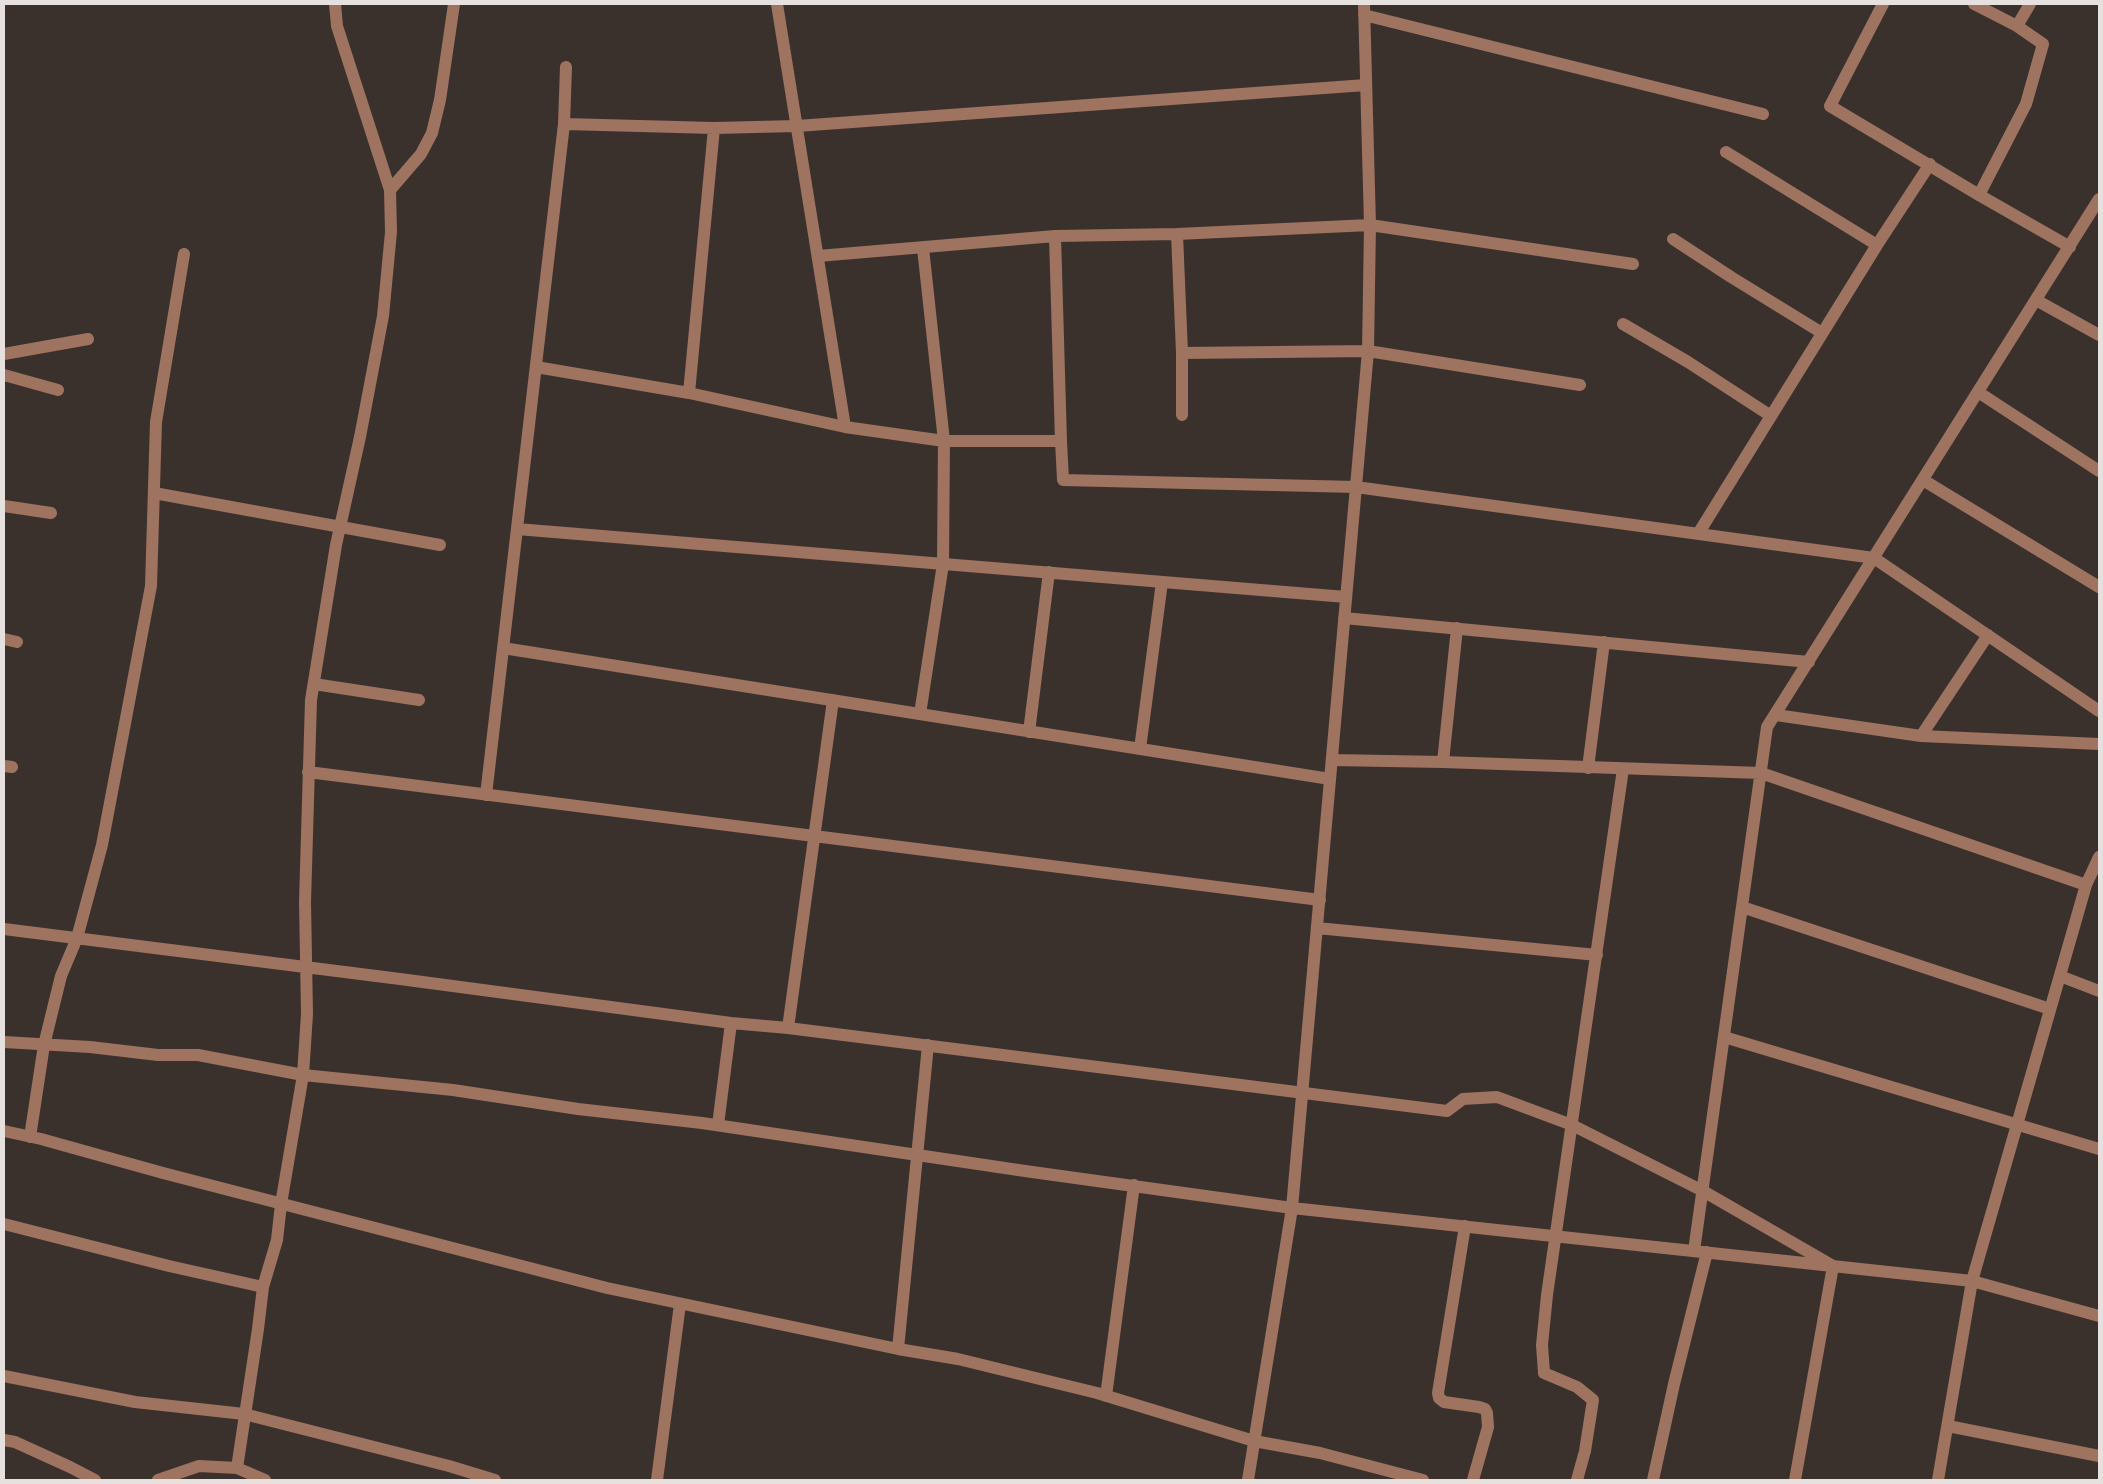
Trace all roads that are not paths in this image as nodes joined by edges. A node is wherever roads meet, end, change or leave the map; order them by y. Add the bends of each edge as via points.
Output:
1 (335, 4) edge
2 (454, 4) edge
3 (778, 4) edge
4 (1883, 4) edge
5 (1974, 4) edge
6 (2030, 4) edge
7 (1364, 9) edge
8 (2016, 26) junction
9 (566, 67) dead end
10 (1366, 84) junction
11 (1763, 114) dead end
12 (564, 124) junction
13 (797, 126) junction
14 (714, 128) junction
15 (1726, 152) dead end
16 (1930, 164) junction
17 (390, 190) junction
18 (1979, 195) junction
19 (2099, 199) edge
20 (1370, 225) junction
21 (1177, 234) junction
22 (1055, 236) junction
23 (1673, 238) dead end
24 (1877, 245) junction
25 (2070, 247) junction
26 (923, 248) junction
27 (184, 254) dead end
28 (818, 256) junction
29 (1633, 264) dead end
30 (2036, 300) junction
31 (1623, 324) dead end
32 (1822, 333) junction
33 (2099, 335) edge
34 (88, 339) dead end
35 (1368, 351) junction
36 (1182, 353) junction
37 (4, 354) edge
38 (536, 367) junction
39 (4, 376) edge
40 (1580, 385) dead end
41 (58, 390) dead end
42 (689, 392) junction
43 (1978, 392) junction
44 (1182, 415) dead end
45 (1771, 416) junction
46 (846, 427) junction
47 (944, 441) junction
48 (1061, 441) junction
49 (2099, 471) edge
50 (1923, 480) junction
51 (1356, 487) junction
52 (154, 493) junction
53 (4, 506) edge
54 (51, 513) dead end
55 (340, 528) junction
56 (517, 529) junction
57 (1698, 534) junction
58 (440, 545) dead end
59 (1874, 558) junction
60 (943, 564) junction
61 (1049, 572) junction
62 (1162, 582) junction
63 (2099, 587) edge
64 (1346, 597) junction
65 (1344, 618) junction
66 (1457, 628) junction
67 (1988, 635) junction
68 (4, 639) edge
69 (17, 642) dead end
70 (1604, 642) junction
71 (503, 648) junction
72 (1809, 662) junction
73 (314, 684) junction
74 (419, 700) dead end
75 (833, 700) junction
76 (2099, 711) edge
77 (920, 714) junction
78 (1776, 715) junction
79 (1029, 732) junction
80 (1921, 736) junction
81 (2099, 744) edge
82 (1140, 749) junction
83 (1332, 760) junction
84 (1443, 762) junction
85 (1588, 768) junction
86 (1623, 769) junction
87 (308, 772) junction
88 (1761, 773) junction
89 (1330, 779) junction
90 (486, 794) junction
91 (814, 836) junction
92 (2099, 858) edge
93 (2086, 886) junction
94 (1320, 900) junction
95 (1742, 907) junction
96 (1317, 928) junction
97 (4, 929) edge
98 (77, 938) junction
99 (1597, 955) junction
100 (306, 967) junction
101 (2060, 976) junction
102 (2099, 991) edge
103 (2050, 1009) junction
104 (731, 1023) junction
105 (788, 1028) junction
106 (1724, 1037) junction
107 (4, 1042) edge
108 (44, 1045) junction
109 (928, 1045) junction
110 (303, 1075) junction
111 (1302, 1092) junction
112 (718, 1125) junction
113 (1572, 1125) junction
114 (2017, 1125) junction
115 (4, 1131) edge
116 (30, 1137) junction
117 (2099, 1149) edge
118 (918, 1154) junction
119 (1134, 1185) junction
120 (1703, 1191) junction
121 (281, 1204) junction
122 (1292, 1208) junction
123 (4, 1224) edge
124 (1465, 1226) junction
125 (1556, 1236) junction
126 (1701, 1252) junction
127 (1833, 1266) junction
128 (1972, 1281) junction
129 (263, 1287) junction
130 (680, 1304) junction
131 (2099, 1316) edge
132 (898, 1349) junction
133 (4, 1376) edge
134 (1106, 1396) junction
135 (244, 1414) junction
136 (1948, 1426) junction
137 (4, 1440) edge
138 (1254, 1441) junction
139 (2099, 1456) edge
140 (237, 1468) junction
141 (95, 1480) edge
142 (158, 1480) edge
143 (265, 1480) edge
144 (495, 1480) edge
145 (657, 1480) edge
146 (1248, 1480) edge
147 (1423, 1480) edge
148 (1473, 1480) edge
149 (1577, 1480) edge
150 (1653, 1480) edge
151 (1795, 1480) edge
152 (1938, 1480) edge

1 - 17 street via 337,26
2 - 17 street via 432,133 422,154
3 - 13 street
4 - 16 street via 1830,106
5 - 8 street
6 - 8 street
7 - 10 street
7 - 11 street
8 - 18 street via 2043,44 2026,104
9 - 12 street
10 - 13 street
10 - 20 street
12 - 14 street
12 - 38 street
13 - 14 street
13 - 28 street
14 - 42 street
15 - 24 street
16 - 18 street
16 - 24 street
17 - 55 street via 391,232 383,316
18 - 25 street
19 - 25 street
20 - 21 street
20 - 29 street
20 - 35 street
21 - 22 street
21 - 36 street
22 - 26 street
22 - 48 street
23 - 32 street
24 - 32 street
25 - 30 street
26 - 28 street
26 - 47 street
27 - 52 street via 156,422
28 - 46 street
30 - 33 street
30 - 43 street
31 - 45 street
32 - 45 street
34 - 37 street
35 - 36 street
35 - 40 street
35 - 51 street
36 - 44 street
38 - 42 street
38 - 56 street
39 - 41 street
42 - 46 street
43 - 49 street
43 - 50 street
45 - 57 street
46 - 47 street
47 - 48 street
47 - 60 street
48 - 51 street via 1063,480
50 - 59 street
50 - 63 street
51 - 57 street
51 - 64 street
52 - 55 street
52 - 98 street via 152,586 102,845
53 - 54 street
55 - 58 street
55 - 73 street
56 - 60 street
56 - 71 street
57 - 59 street
59 - 67 street
59 - 72 street
60 - 61 street
60 - 77 street
61 - 62 street
61 - 79 street
62 - 64 street
62 - 82 street
64 - 65 street
65 - 66 street
65 - 83 street
66 - 70 street
66 - 84 street
67 - 76 street
67 - 80 street
68 - 69 street
70 - 72 street
70 - 85 street
71 - 75 street
71 - 90 street
72 - 78 street
73 - 74 street
73 - 87 street
75 - 77 street
75 - 91 street
77 - 79 street
78 - 80 street
78 - 88 street via 1767,728
79 - 82 street
80 - 81 street
82 - 89 street
83 - 84 street
83 - 89 street
84 - 85 street
85 - 86 street
86 - 88 street
86 - 99 street
87 - 90 street
87 - 100 street
88 - 93 street
88 - 95 street
89 - 94 street
90 - 91 street
91 - 94 street
91 - 105 street
92 - 93 street
93 - 101 street
94 - 96 street
95 - 103 street
95 - 106 street
96 - 99 street
96 - 111 street
97 - 98 street
98 - 100 street
98 - 108 street via 61,976
99 - 113 street
100 - 104 street
100 - 110 street
101 - 102 street
101 - 103 street
103 - 114 street
104 - 105 street
104 - 112 street
105 - 109 street
106 - 114 street
106 - 120 street
107 - 108 street
108 - 110 street via 158,1055 198,1055
108 - 116 street
109 - 111 street
109 - 118 street
110 - 112 street via 444,1089
110 - 121 street
111 - 113 street via 1447,1111 1463,1099 1497,1097
111 - 122 street
112 - 118 street
113 - 120 street
113 - 125 street
114 - 117 street
114 - 128 street
115 - 116 street
116 - 121 street
118 - 119 street
118 - 132 street
119 - 122 street
119 - 134 street
120 - 126 street
120 - 127 street
121 - 129 street via 277,1240
121 - 130 street
122 - 124 street
122 - 138 street
123 - 129 street
124 - 125 street
124 - 148 street via 1438,1393 1444,1402 1479,1407 1487,1413 1488,1427
125 - 126 street
125 - 149 street via 1542,1345 1544,1373 1577,1387 1593,1400
126 - 127 street
126 - 150 street
127 - 128 street
127 - 151 street
128 - 131 street
128 - 136 street
129 - 135 street
130 - 132 street
130 - 145 street
132 - 134 street via 958,1359
133 - 135 street via 135,1402
134 - 138 street
135 - 140 street
135 - 144 street
136 - 139 street
136 - 152 street
137 - 141 street via 70,1466
138 - 146 street
138 - 147 street via 1320,1453
140 - 142 street via 199,1466
140 - 143 street

